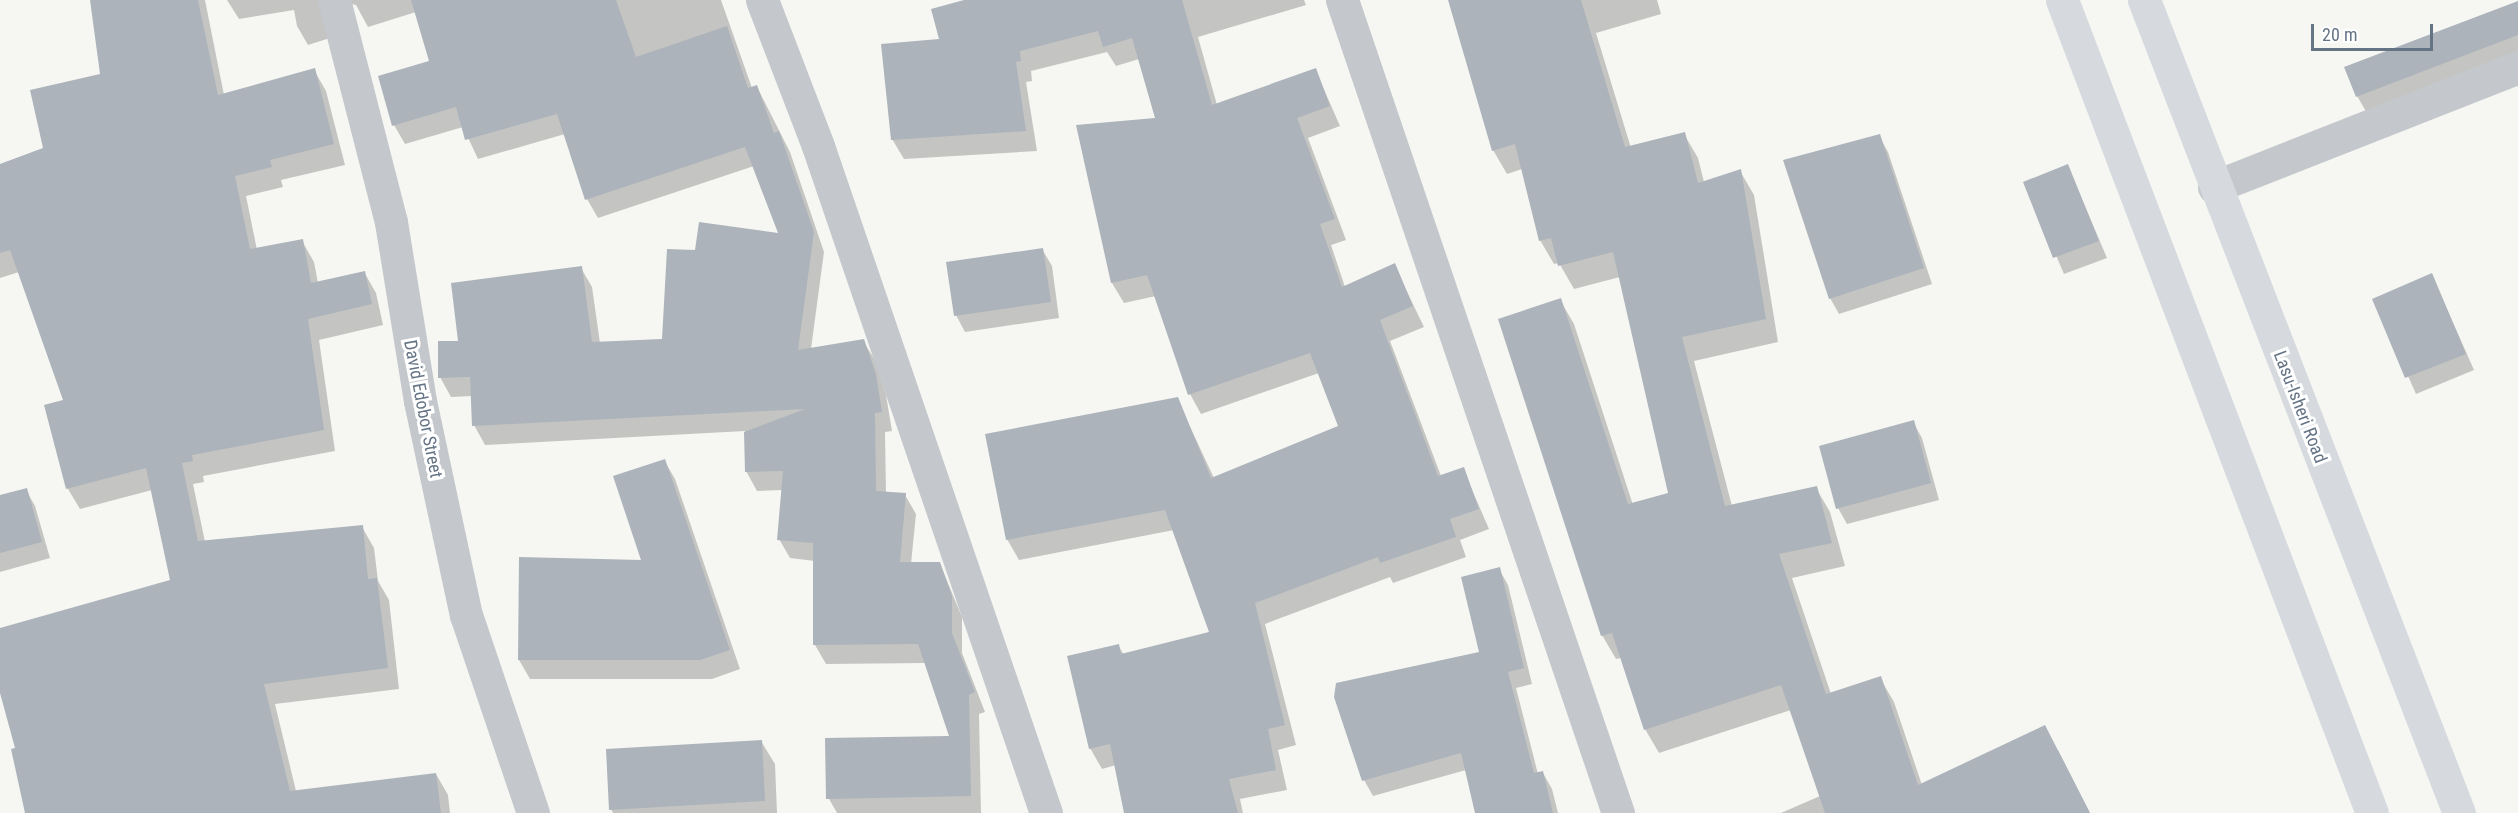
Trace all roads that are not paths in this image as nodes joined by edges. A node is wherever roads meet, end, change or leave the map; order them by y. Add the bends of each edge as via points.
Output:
1 (334, 0) edge
2 (762, 0) edge
3 (1342, 0) edge
4 (2062, 0) edge
5 (2144, 0) edge
6 (2518, 67) edge
7 (2214, 187) junction
8 (533, 813) edge
9 (1046, 813) edge
10 (1618, 813) edge
11 (2372, 813) edge
12 (2459, 813) edge

1 - 8 street, David Edobor Street via 391,222 420,401 466,615
2 - 9 street via 818,146
3 - 10 street
4 - 11 main road
5 - 7 main road, Lasu-Isheri Road
6 - 7 street
7 - 12 main road, Lasu-Isheri Road

